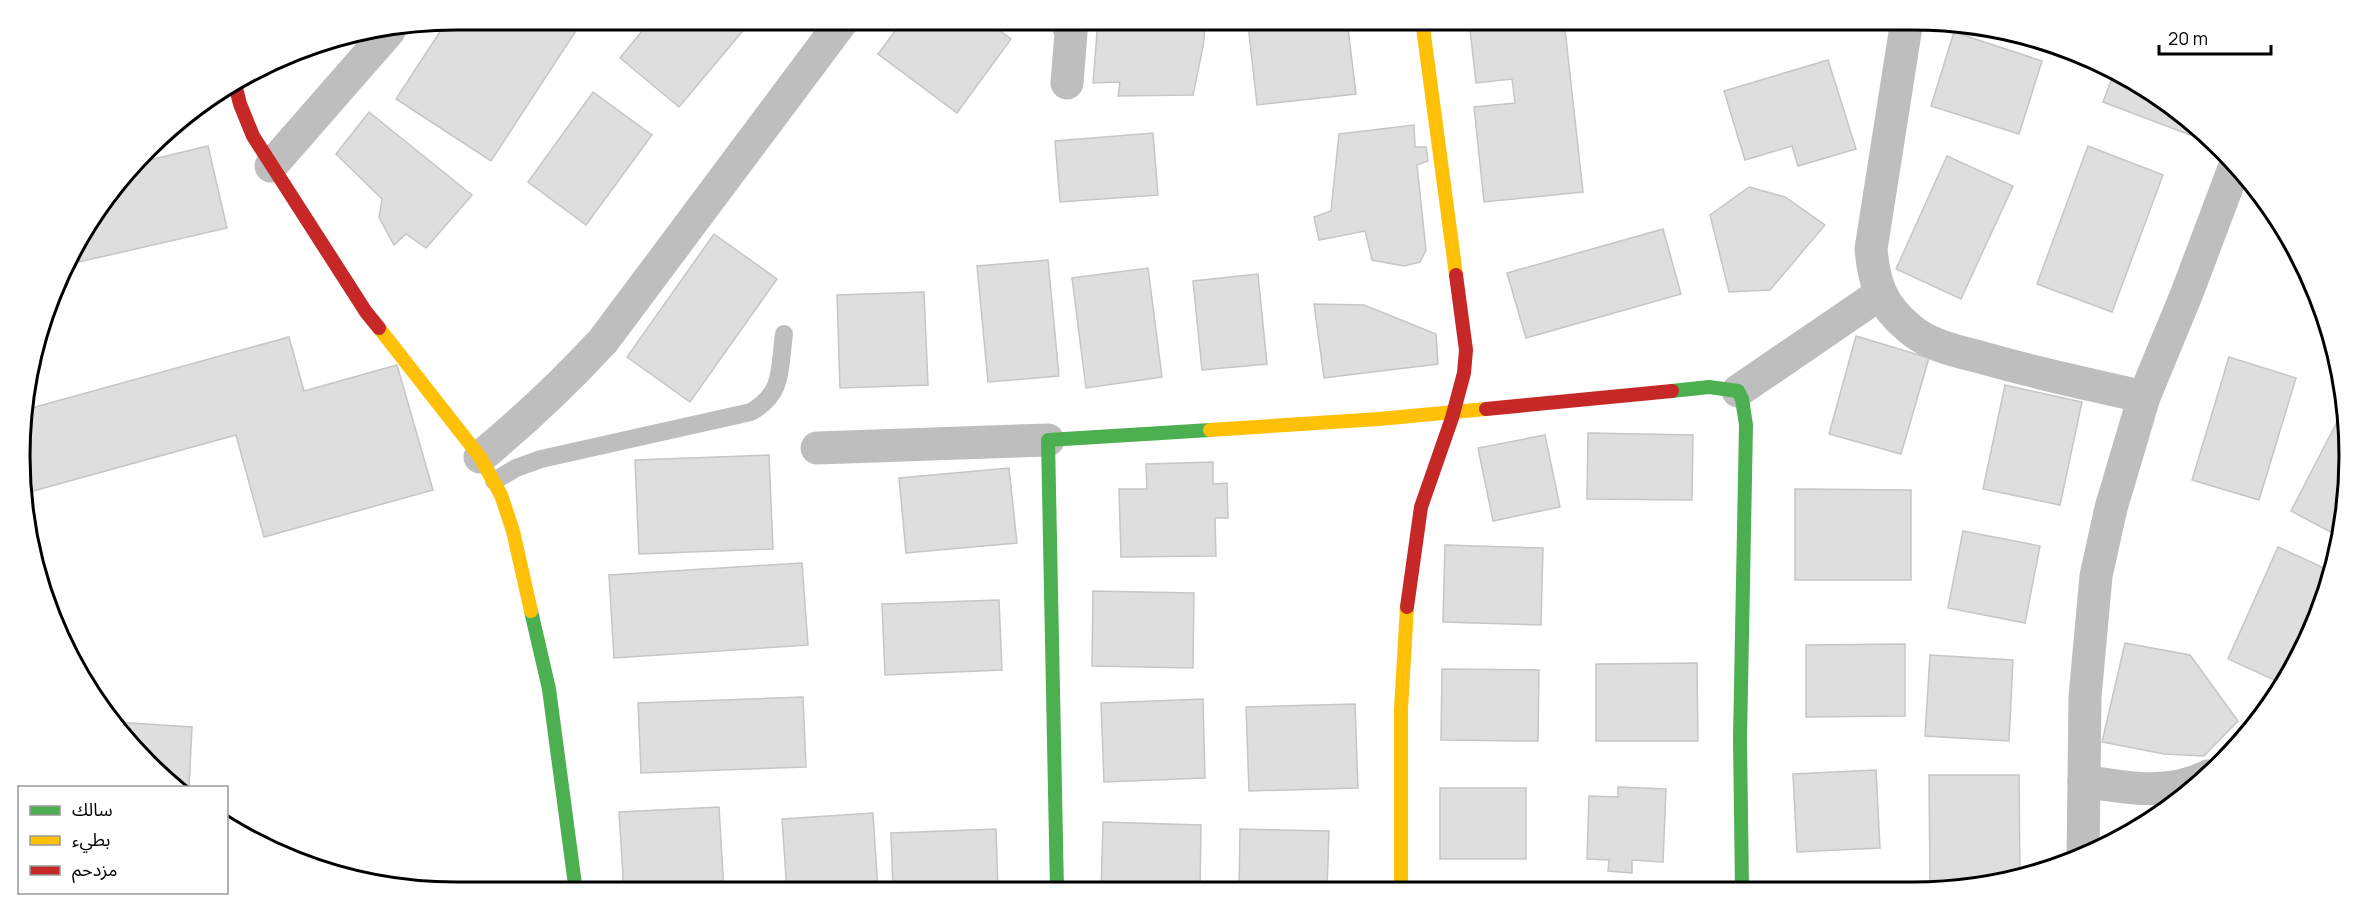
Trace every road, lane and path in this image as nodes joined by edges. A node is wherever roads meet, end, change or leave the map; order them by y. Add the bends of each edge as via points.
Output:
1 (836, 30) edge
2 (1070, 30) edge
3 (1423, 30) edge
4 (1905, 30) edge
5 (384, 36) edge
6 (1067, 83) dead end
7 (237, 91) edge
8 (270, 166) junction
9 (2232, 174) edge
10 (1880, 294) junction
11 (784, 334) dead end
12 (1738, 391) junction
13 (2144, 397) junction
14 (1454, 413) junction
15 (1048, 441) junction
16 (817, 448) dead end
17 (487, 469) junction
18 (2084, 781) junction
19 (2184, 784) edge
20 (2083, 847) edge
21 (575, 882) edge
22 (1057, 882) edge
23 (1401, 882) edge
24 (1742, 882) edge

1 - 17 street via 603,341 526,418
2 - 6 street
3 - 14 main road via 1466,350 1466,371
4 - 10 street via 1871,249
5 - 8 street
7 - 8 main road via 253,136
8 - 17 main road via 366,312
9 - 13 street
10 - 12 street
10 - 13 street via 1910,329 1933,342 2016,368
11 - 17 lane via 776,390 764,405 751,412 516,468
12 - 14 main road via 1709,387 1678,389
12 - 24 main road via 1746,425 1740,739
13 - 18 street via 2111,508 2096,576 2085,696
14 - 15 main road
14 - 23 main road via 1417,527 1407,593
15 - 16 street
15 - 22 main road
17 - 21 main road via 513,531 549,689
18 - 19 street via 2147,789
18 - 20 street

